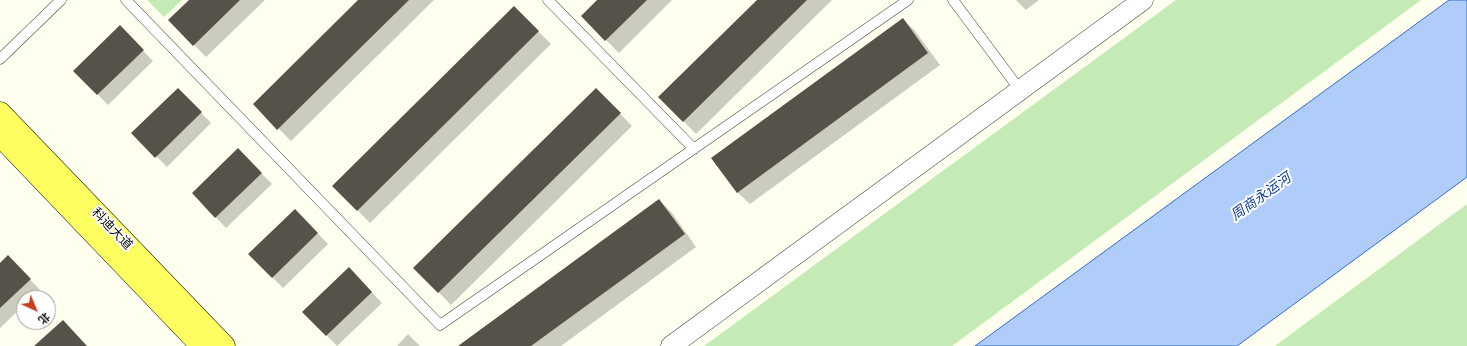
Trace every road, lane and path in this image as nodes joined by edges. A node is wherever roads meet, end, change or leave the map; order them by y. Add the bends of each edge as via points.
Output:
1 (61, 0) edge
2 (126, 0) edge
3 (548, 0) edge
4 (908, 0) edge
5 (953, 0) edge
6 (1143, 0) edge
7 (0, 59) edge
8 (1020, 90) junction
9 (0, 113) edge
10 (0, 136) edge
11 (694, 149) junction
12 (202, 346) edge
13 (224, 346) edge
14 (671, 346) edge

1 - 7 lane
2 - 11 lane via 440,325
3 - 11 lane
4 - 11 lane
5 - 8 lane
6 - 8 street
8 - 14 street
9 - 13 main road, 科迪大道
10 - 12 main road, 科迪大道

